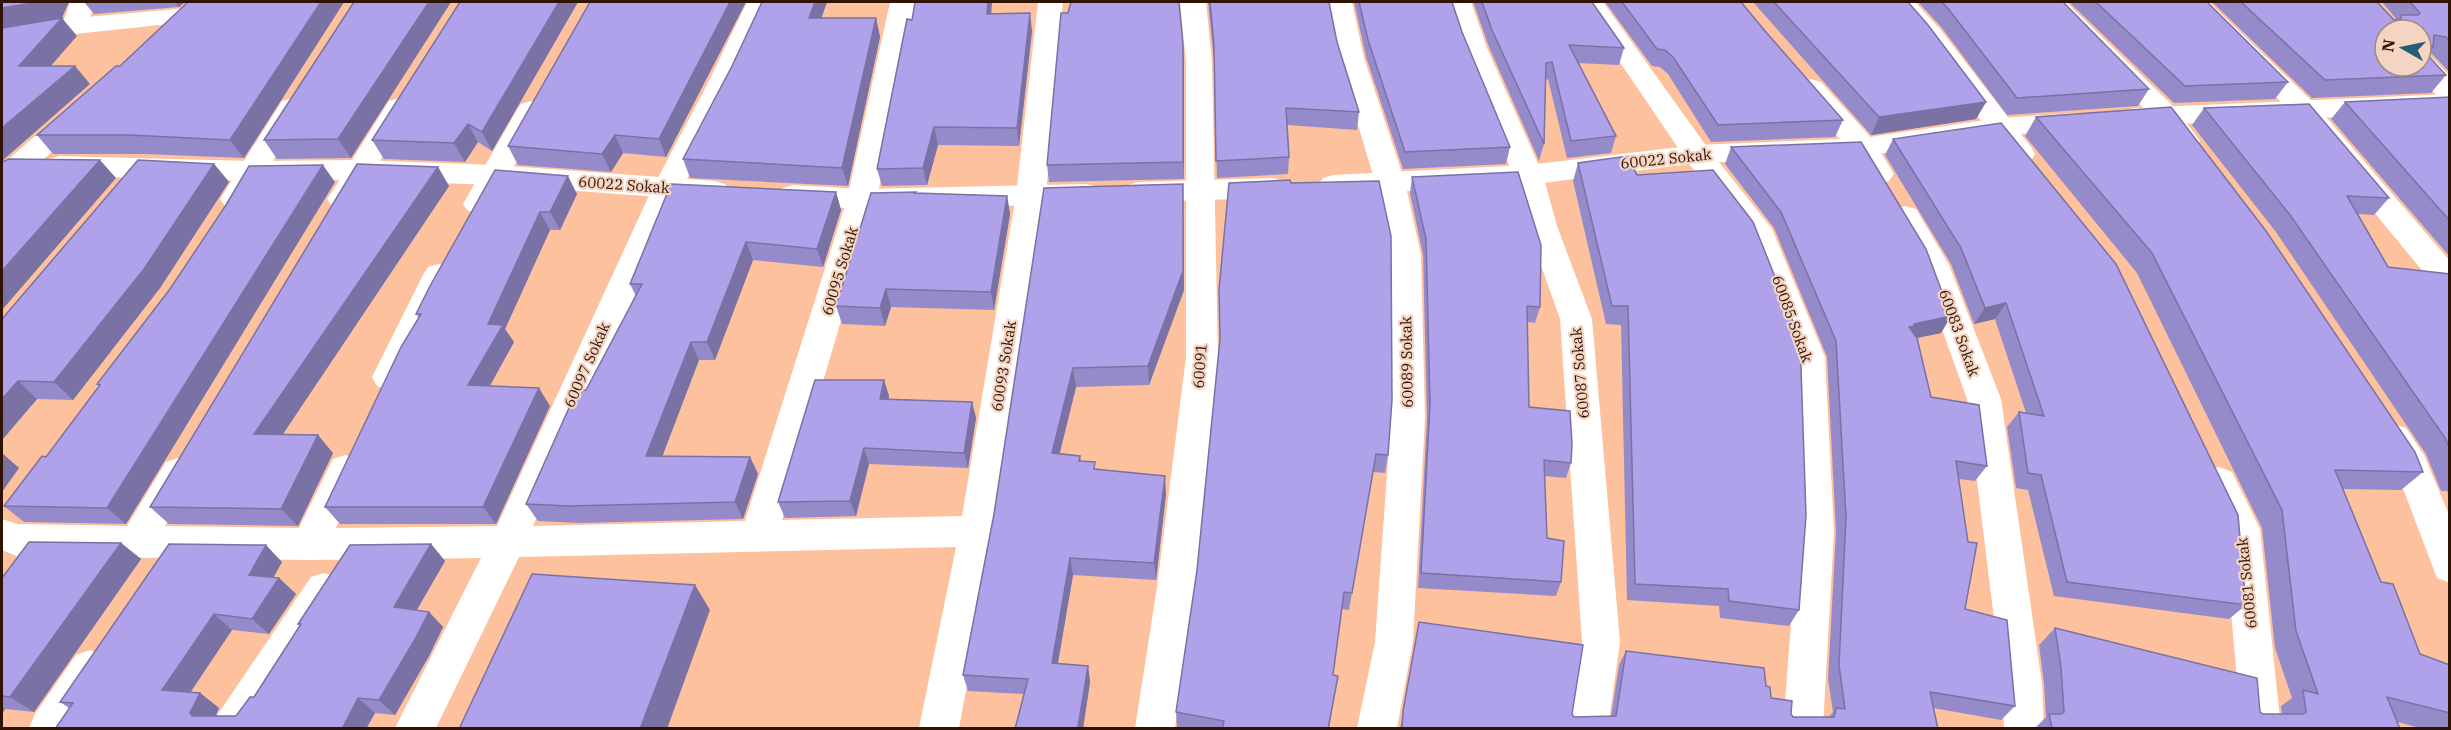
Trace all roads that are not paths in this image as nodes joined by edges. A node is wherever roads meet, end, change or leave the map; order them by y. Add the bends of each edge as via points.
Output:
1 (83, 2) edge
2 (760, 2) edge
3 (902, 2) edge
4 (1051, 2) edge
5 (1193, 2) edge
6 (1340, 2) edge
7 (1458, 2) edge
8 (1591, 2) edge
9 (1901, 2) edge
10 (2052, 2) edge
11 (2195, 2) edge
12 (195, 9) edge
13 (75, 26) junction
14 (2, 39) edge
15 (152, 47) edge
16 (1792, 67) edge
17 (2433, 75) edge
18 (416, 81) edge
19 (307, 85) edge
20 (544, 87) edge
21 (2450, 93) edge
22 (99, 95) edge
23 (2450, 103) edge
24 (2304, 108) junction
25 (2166, 115) junction
26 (1999, 127) junction
27 (1863, 147) junction
28 (1696, 154) junction
29 (2201, 160) edge
30 (145, 166) junction
31 (360, 170) junction
32 (250, 171) junction
33 (10, 173) edge
34 (2037, 173) edge
35 (494, 175) junction
36 (1528, 175) junction
37 (1390, 182) junction
38 (667, 189) junction
39 (1200, 191) junction
40 (736, 192) edge
41 (122, 193) edge
42 (770, 194) edge
43 (1031, 195) junction
44 (862, 199) junction
45 (221, 224) edge
46 (467, 224) edge
47 (325, 228) edge
48 (451, 254) edge
49 (2450, 283) edge
50 (379, 397) edge
51 (2380, 416) edge
52 (359, 439) edge
53 (191, 450) edge
54 (2206, 455) edge
55 (978, 531) junction
56 (6, 533) edge
57 (759, 535) junction
58 (508, 542) junction
59 (354, 543) junction
60 (309, 544) junction
61 (156, 552) junction
62 (2450, 567) edge
63 (109, 640) edge
64 (49, 729) edge
65 (232, 729) edge
66 (414, 729) edge
67 (939, 729) edge
68 (1155, 729) edge
69 (1377, 729) edge
70 (1588, 729) edge
71 (1803, 729) edge
72 (2024, 729) edge
73 (2261, 729) edge

1 - 13 street
2 - 38 street, 60097 Sokak
3 - 44 street, 60095 Sokak
4 - 43 street, 60093 Sokak
5 - 39 street, 60091 via 1199,62
6 - 37 street, 60089 Sokak via 1350,58
7 - 36 street, 60087 Sokak
8 - 28 street, 60085 Sokak
9 - 26 street via 1931,35
10 - 25 street
11 - 24 street
12 - 13 street
12 - 15 street
13 - 14 street
16 - 27 street, 60083 Sokak
17 - 21 street
18 - 31 street
19 - 32 street
20 - 35 street
22 - 33 street
23 - 24 street, 60022 Sokak
24 - 25 street, 60022 Sokak
24 - 49 street
25 - 26 street, 60022 Sokak
25 - 29 street
26 - 27 street, 60022 Sokak
26 - 34 street
27 - 28 street, 60022 Sokak
27 - 72 street, 60083 Sokak via 1934,265 1983,399 2022,684
28 - 36 street, 60022 Sokak
28 - 71 street, 60085 Sokak via 1761,237 1809,357 1816,532
30 - 32 street, 60022 Sokak
30 - 33 street, 60022 Sokak
30 - 41 street
31 - 32 street, 60022 Sokak
31 - 35 street, 60022 Sokak
31 - 47 street
32 - 45 street
35 - 38 street, 60022 Sokak
35 - 46 street
36 - 37 street, 60022 Sokak
36 - 70 street, 60087 Sokak via 1576,319 1601,642
37 - 39 street, 60022 Sokak
37 - 69 street, 60089 Sokak via 1406,255 1408,418 1395,642
38 - 40 street, 60022 Sokak
38 - 58 street, 60097 Sokak
39 - 43 street, 60022 Sokak
39 - 68 street, 60091 via 1202,357 1176,587
42 - 44 street, 60022 Sokak
43 - 44 street, 60022 Sokak
43 - 55 street, 60093 Sokak
44 - 57 street, 60095 Sokak
48 - 50 street
51 - 62 street via 2412,465
52 - 60 street
53 - 61 street
54 - 73 street, 60081 Sokak via 2242,529
55 - 57 street
55 - 67 street, 60093 Sokak
56 - 61 street
57 - 58 street
58 - 59 street
58 - 66 street, 60097 Sokak
59 - 60 street
59 - 65 street
60 - 61 street
63 - 64 street

